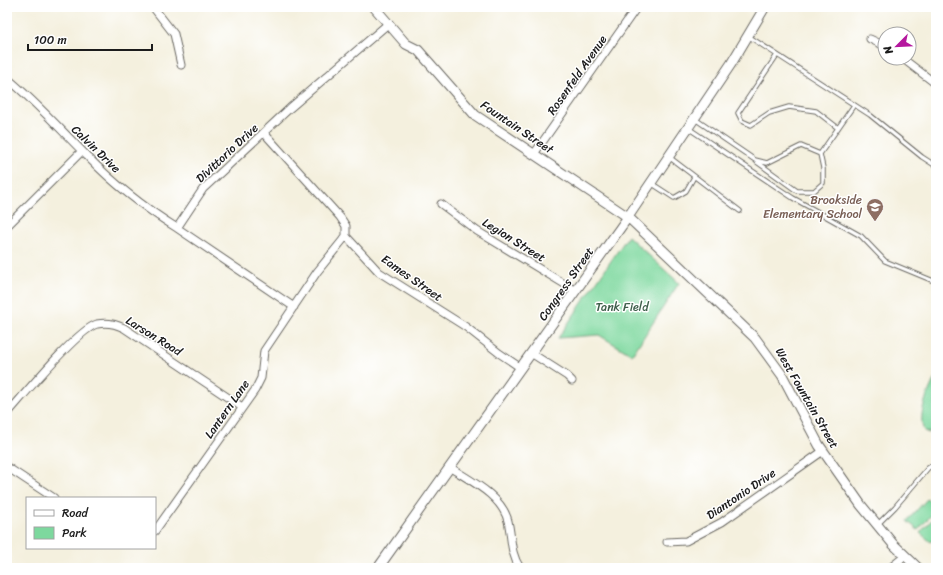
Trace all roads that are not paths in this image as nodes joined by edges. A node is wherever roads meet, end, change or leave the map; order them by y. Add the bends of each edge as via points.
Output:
1 (153, 7) edge
2 (374, 7) edge
3 (637, 7) edge
4 (765, 7) edge
5 (389, 23) junction
6 (748, 36) junction
7 (870, 39) dead end
8 (877, 42) edge
9 (776, 55) junction
10 (181, 65) dead end
11 (912, 66) edge
12 (7, 78) edge
13 (936, 84) edge
14 (854, 105) junction
15 (695, 119) junction
16 (688, 128) junction
17 (838, 128) junction
18 (264, 133) junction
19 (82, 152) junction
20 (534, 154) junction
21 (820, 154) junction
22 (669, 157) junction
23 (755, 160) junction
24 (936, 166) edge
25 (694, 177) junction
26 (651, 183) junction
27 (441, 204) dead end
28 (740, 211) dead end
29 (628, 217) junction
30 (7, 226) edge
31 (177, 228) junction
32 (346, 236) junction
33 (936, 282) edge
34 (576, 291) junction
35 (294, 307) junction
36 (532, 353) junction
37 (521, 368) junction
38 (572, 381) dead end
39 (242, 407) junction
40 (7, 414) edge
41 (823, 451) junction
42 (936, 463) edge
43 (7, 467) edge
44 (451, 468) junction
45 (52, 497) edge
46 (877, 524) junction
47 (156, 530) edge
48 (667, 542) dead end
49 (905, 556) junction
50 (378, 568) edge
51 (520, 568) edge
52 (890, 568) edge
53 (918, 568) edge

1 - 10 street via 174,34
2 - 5 street, Fountain Street
3 - 20 street, Rosenfeld Avenue
4 - 6 street, Congress Street
5 - 18 street, Divittorio Drive
5 - 20 street, Fountain Street via 406,44 418,50 475,115
6 - 9 lane
6 - 15 street, Congress Street
7 - 8 street
9 - 14 lane
9 - 17 lane via 738,113 742,121 750,125 769,113 788,107 816,111
11 - 13 street
12 - 19 street, Calvin Drive
14 - 17 lane
14 - 24 lane
15 - 16 street, Congress Street
15 - 23 lane
16 - 22 street, Congress Street
16 - 33 lane via 793,198 861,236 885,261
17 - 21 lane
18 - 31 street, Divittorio Drive via 203,188
18 - 32 street, Eames Street via 340,217 346,226
19 - 30 street
19 - 31 street, Calvin Drive via 143,206
20 - 29 street, Fountain Street
21 - 23 lane via 801,146 767,163
21 - 23 lane via 823,183 814,191 797,191
22 - 25 lane
22 - 26 street, Congress Street
25 - 26 lane via 686,191 674,198
25 - 28 lane
26 - 29 street, Congress Street
27 - 34 street, Legion Street via 477,230
29 - 34 street, Congress Street
29 - 41 street, West Fountain Street via 756,338 782,376
31 - 35 street
32 - 35 street, Lantern Lane via 317,272
32 - 37 street, Eames Street via 379,272 466,327
34 - 36 street, Congress Street
35 - 39 street, Lantern Lane via 264,351 261,378
36 - 37 street, Congress Street
36 - 38 street
37 - 44 street, Congress Street
39 - 40 street, Larson Road via 124,328 103,323 90,327 75,340
39 - 47 street, Lantern Lane
41 - 46 street, West Fountain Street
41 - 48 street, Diantonio Drive via 722,522 686,541
42 - 46 lane via 928,468
43 - 45 street
44 - 50 street, Congress Street
44 - 51 street via 500,505 508,520 511,549
46 - 49 street, West Fountain Street
49 - 52 street
49 - 53 street, West Fountain Street

